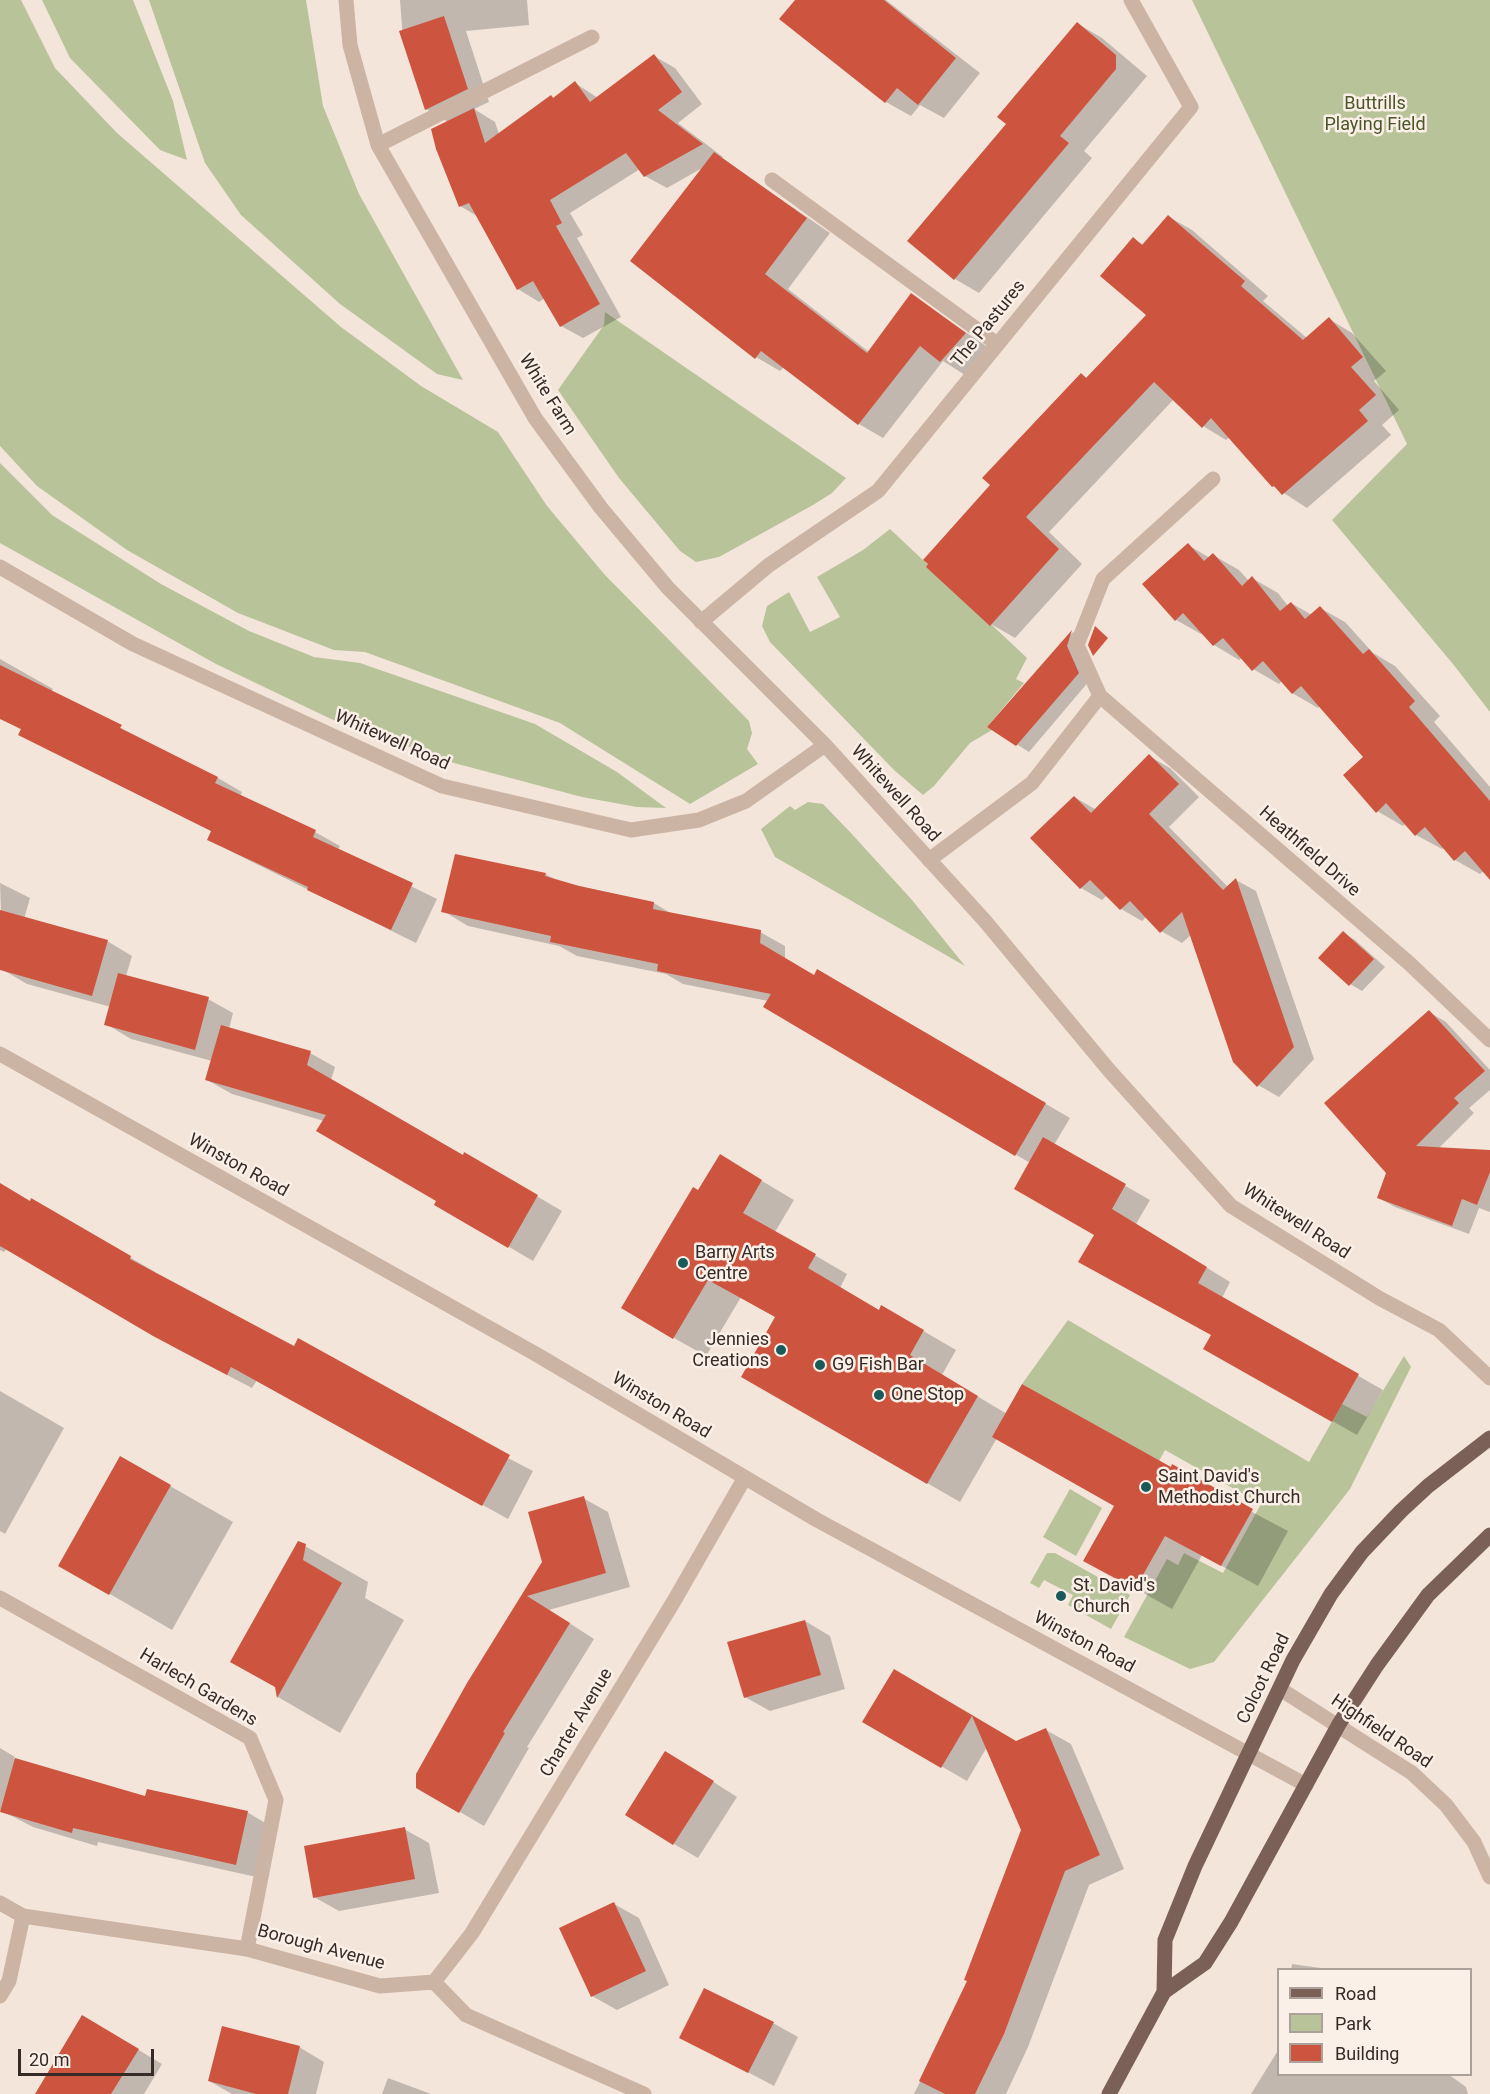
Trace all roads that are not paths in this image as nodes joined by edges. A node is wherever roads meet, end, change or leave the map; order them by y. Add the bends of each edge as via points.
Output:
1 (346, 0) edge
2 (1131, 0) edge
3 (592, 37) dead end
4 (378, 145) junction
5 (772, 180) dead end
6 (998, 344) junction
7 (1213, 479) dead end
8 (0, 567) edge
9 (701, 622) junction
10 (1100, 696) junction
11 (825, 745) junction
12 (929, 860) junction
13 (1490, 1040) edge
14 (0, 1054) edge
15 (1490, 1378) edge
16 (1490, 1438) edge
17 (744, 1479) junction
18 (1490, 1535) edge
19 (0, 1598) edge
20 (1280, 1689) junction
21 (1339, 1724) junction
22 (1250, 1753) junction
23 (1306, 1785) junction
24 (1490, 1876) edge
25 (0, 1903) edge
26 (23, 1916) junction
27 (247, 1948) junction
28 (434, 1982) junction
29 (1164, 1992) junction
30 (0, 1996) edge
31 (644, 2094) edge
32 (1109, 2094) edge

1 - 4 street, White Farm via 350,45
2 - 6 street, The Pastures via 1191,106
3 - 4 street
4 - 9 street, White Farm via 535,418 601,508
5 - 6 street
6 - 9 street, The Pastures via 878,491 769,565
7 - 10 street, Heathfield Drive via 1103,579 1077,645
8 - 11 street, Whitewell Road via 134,644 442,786 631,830 699,820 746,801
9 - 11 street, White Farm
10 - 12 street via 1032,783
10 - 13 street, Heathfield Drive via 1410,964
11 - 12 street, Whitewell Road
12 - 15 street, Whitewell Road via 1231,1206 1438,1330
14 - 17 street, Winston Road via 534,1353
16 - 20 main road, Colcot Road via 1428,1486 1362,1552 1331,1594
17 - 22 street, Winston Road
17 - 28 street, Charter Avenue via 472,1933
18 - 21 main road, Colcot Road via 1428,1595
19 - 27 street, Harlech Gardens via 250,1738 276,1800
20 - 21 street, Highfield Road
20 - 22 main road, Colcot Road
21 - 23 main road, Colcot Road
21 - 24 street, Highfield Road via 1412,1773 1446,1805 1474,1842
22 - 23 street, Winston Road
22 - 29 main road, Colcot Road via 1195,1866 1165,1940
23 - 29 main road, Colcot Road via 1205,1963
25 - 26 street, Borough Avenue
26 - 27 street, Borough Avenue
26 - 30 street via 9,1981
27 - 28 street, Borough Avenue via 380,1986
28 - 31 street via 466,2015
29 - 32 main road, Colcot Road

